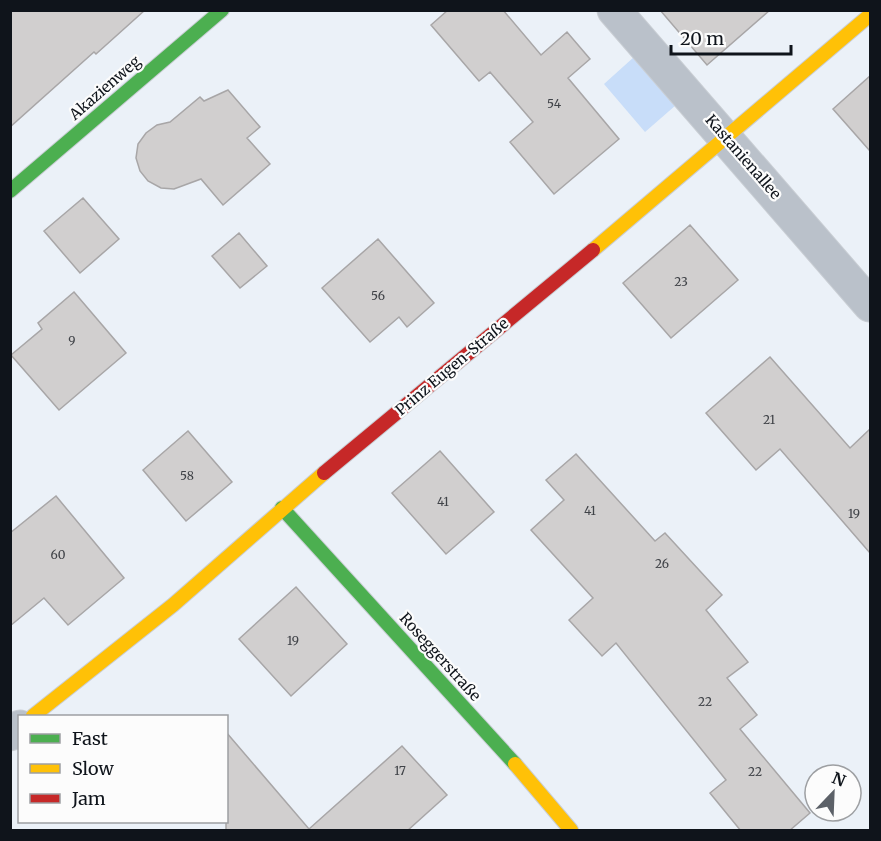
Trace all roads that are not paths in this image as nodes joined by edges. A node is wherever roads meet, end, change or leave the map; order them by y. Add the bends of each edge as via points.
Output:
1 (222, 10) edge
2 (614, 10) edge
3 (870, 15) edge
4 (728, 138) junction
5 (10, 191) edge
6 (870, 305) edge
7 (282, 508) junction
8 (36, 715) edge
9 (571, 831) edge

1 - 5 street, Akazienweg
2 - 4 street, Kastanienallee
3 - 4 street, Prinz Eugen-Straße
4 - 6 street, Kastanienallee
4 - 7 street, Prinz Eugen-Straße
7 - 8 street, Prinz Eugen-Straße via 173,605
7 - 9 street, Roseggerstraße via 555,808

